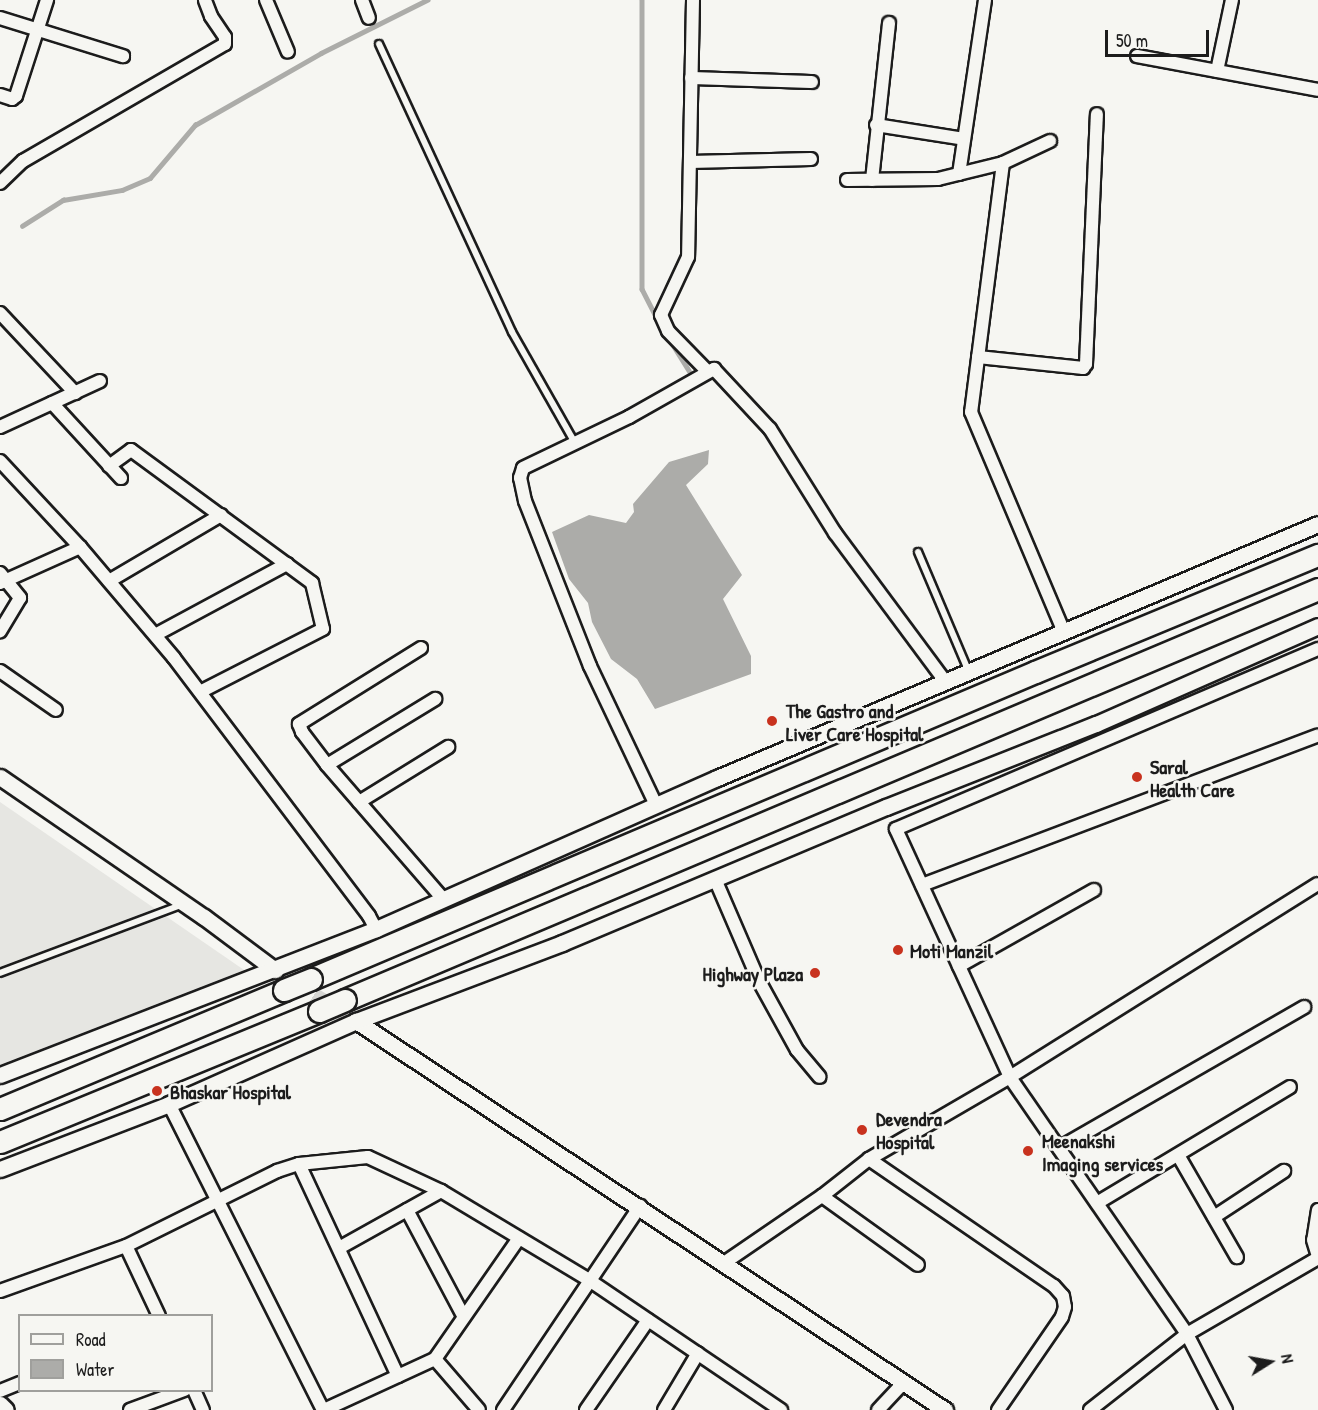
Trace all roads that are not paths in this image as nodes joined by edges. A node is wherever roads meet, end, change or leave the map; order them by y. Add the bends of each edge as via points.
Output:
1 (46, 0) edge
2 (205, 0) edge
3 (266, 0) edge
4 (362, 0) edge
5 (693, 0) edge
6 (985, 0) edge
7 (1232, 0) edge
8 (0, 18) edge
9 (369, 18) dead end
10 (889, 23) dead end
11 (37, 29) junction
12 (379, 44) dead end
13 (288, 52) dead end
14 (123, 56) dead end
15 (1137, 56) dead end
16 (1217, 71) junction
17 (691, 78) junction
18 (812, 82) dead end
19 (1318, 90) edge
20 (0, 95) edge
21 (1097, 114) dead end
22 (876, 125) junction
23 (964, 139) junction
24 (1050, 141) dead end
25 (811, 159) dead end
26 (690, 162) junction
27 (1003, 163) junction
28 (959, 174) junction
29 (847, 180) dead end
30 (872, 180) junction
31 (0, 183) edge
32 (0, 313) edge
33 (978, 357) junction
34 (708, 372) junction
35 (100, 381) dead end
36 (75, 393) junction
37 (52, 403) junction
38 (0, 427) edge
39 (575, 443) junction
40 (0, 461) edge
41 (109, 466) junction
42 (121, 478) dead end
43 (221, 515) junction
44 (1318, 524) edge
45 (80, 547) junction
46 (918, 552) dead end
47 (1318, 555) edge
48 (287, 564) junction
49 (2, 578) edge
50 (109, 580) junction
51 (1318, 589) edge
52 (1318, 626) edge
53 (1063, 630) junction
54 (0, 631) edge
55 (155, 635) junction
56 (421, 648) dead end
57 (1318, 650) edge
58 (968, 670) junction
59 (0, 671) edge
60 (945, 681) junction
61 (200, 692) junction
62 (435, 699) dead end
63 (56, 710) dead end
64 (1318, 735) edge
65 (448, 747) dead end
66 (327, 765) junction
67 (0, 777) edge
68 (358, 802) junction
69 (656, 805) junction
70 (715, 879) junction
71 (1318, 884) edge
72 (922, 885) junction
73 (1094, 890) dead end
74 (443, 899) junction
75 (184, 904) junction
76 (376, 929) junction
77 (959, 966) junction
78 (275, 970) junction
79 (0, 973) edge
80 (1304, 1007) dead end
81 (356, 1021) junction
82 (0, 1075) edge
83 (820, 1077) dead end
84 (1010, 1077) junction
85 (1290, 1087) dead end
86 (169, 1104) junction
87 (0, 1109) edge
88 (0, 1142) edge
89 (1059, 1148) junction
90 (1178, 1155) junction
91 (869, 1160) junction
92 (299, 1164) junction
93 (0, 1169) edge
94 (1284, 1171) dead end
95 (441, 1191) junction
96 (822, 1196) junction
97 (218, 1201) junction
98 (1097, 1203) junction
99 (640, 1206) junction
100 (407, 1210) junction
101 (1318, 1210) edge
102 (1214, 1217) junction
103 (519, 1238) junction
104 (1315, 1240) edge
105 (126, 1246) junction
106 (339, 1248) junction
107 (1237, 1257) dead end
108 (1318, 1257) edge
109 (724, 1263) junction
110 (918, 1265) dead end
111 (590, 1280) junction
112 (0, 1291) edge
113 (158, 1314) edge
114 (464, 1317) junction
115 (648, 1320) junction
116 (1187, 1334) junction
117 (698, 1353) junction
118 (435, 1359) junction
119 (398, 1376) junction
120 (904, 1382) junction
121 (18, 1384) edge
122 (0, 1391) edge
123 (179, 1392) edge
124 (195, 1392) edge
125 (0, 1404) edge
126 (589, 1409) edge
127 (6, 1410) edge
128 (130, 1410) edge
129 (203, 1410) edge
130 (324, 1410) edge
131 (479, 1410) edge
132 (502, 1410) edge
133 (664, 1410) edge
134 (781, 1410) edge
135 (878, 1410) edge
136 (945, 1410) edge
137 (998, 1410) edge
138 (1090, 1410) edge
139 (1226, 1410) edge

1 - 11 street
2 - 31 street via 225,44 23,161
3 - 13 street
4 - 9 street
5 - 17 street
6 - 23 street
7 - 16 street
8 - 11 street
10 - 22 street
11 - 14 street
11 - 20 street via 16,96 12,99
12 - 39 lane via 512,332
15 - 16 street
16 - 19 street
17 - 18 street
17 - 26 street
21 - 33 street via 1086,364 1083,368
22 - 23 street
22 - 30 street
23 - 28 street
24 - 27 street
25 - 26 street
26 - 34 street via 688,257 662,315 668,331
27 - 28 street
27 - 33 street
28 - 30 street via 938,179
29 - 30 street
32 - 36 street
33 - 53 street via 971,412
34 - 39 street
34 - 60 street via 714,369 770,429 834,533
35 - 36 street
36 - 37 street
37 - 38 street
37 - 41 street
39 - 69 street via 523,468 520,478 525,501 590,666
40 - 45 street
41 - 42 street
41 - 43 street via 131,450
43 - 48 street
43 - 50 street
44 - 53 street
45 - 49 street
45 - 50 street
46 - 58 lane
47 - 87 highway, bridge
48 - 55 street
48 - 61 street via 312,583 323,629
49 - 54 street via 20,601
50 - 55 street
51 - 88 highway, bridge
52 - 70 street via 1096,724
53 - 58 street
55 - 61 street
56 - 66 street via 302,720 302,732
57 - 72 street via 896,829
58 - 60 street
59 - 63 street
60 - 69 street
61 - 76 street
62 - 66 street
64 - 72 street
65 - 68 street
66 - 68 street
67 - 75 street
68 - 74 street
69 - 74 street
70 - 81 street via 562,943
70 - 83 street via 759,981 797,1050
71 - 84 street
72 - 77 street
73 - 77 street
74 - 76 street
75 - 78 street
75 - 79 lane
76 - 78 street
77 - 84 street
78 - 82 street
80 - 89 street
81 - 86 street
81 - 99 street
84 - 89 street
84 - 91 street
85 - 90 street
86 - 93 street
86 - 97 street
89 - 98 street
90 - 98 street
90 - 102 street
91 - 96 street
91 - 137 street via 1063,1296 1062,1317
92 - 95 street via 368,1157
92 - 97 street
92 - 106 street
94 - 102 street
95 - 100 street
95 - 103 street
96 - 109 street
96 - 110 street
97 - 105 street
97 - 130 street
98 - 116 street
99 - 109 street
99 - 111 street
100 - 106 street
100 - 114 street
101 - 104 street
102 - 107 street
103 - 111 street
103 - 114 street
104 - 108 street
105 - 112 street
105 - 113 street
106 - 119 street
108 - 116 street
109 - 120 street
111 - 115 street
111 - 132 street
114 - 118 street
115 - 117 street
115 - 126 street
116 - 138 street
116 - 139 street
117 - 133 street
117 - 134 street
118 - 119 street
118 - 131 street
119 - 130 street
120 - 135 street
120 - 136 street
121 - 122 street
123 - 128 street
124 - 129 street
125 - 127 street

